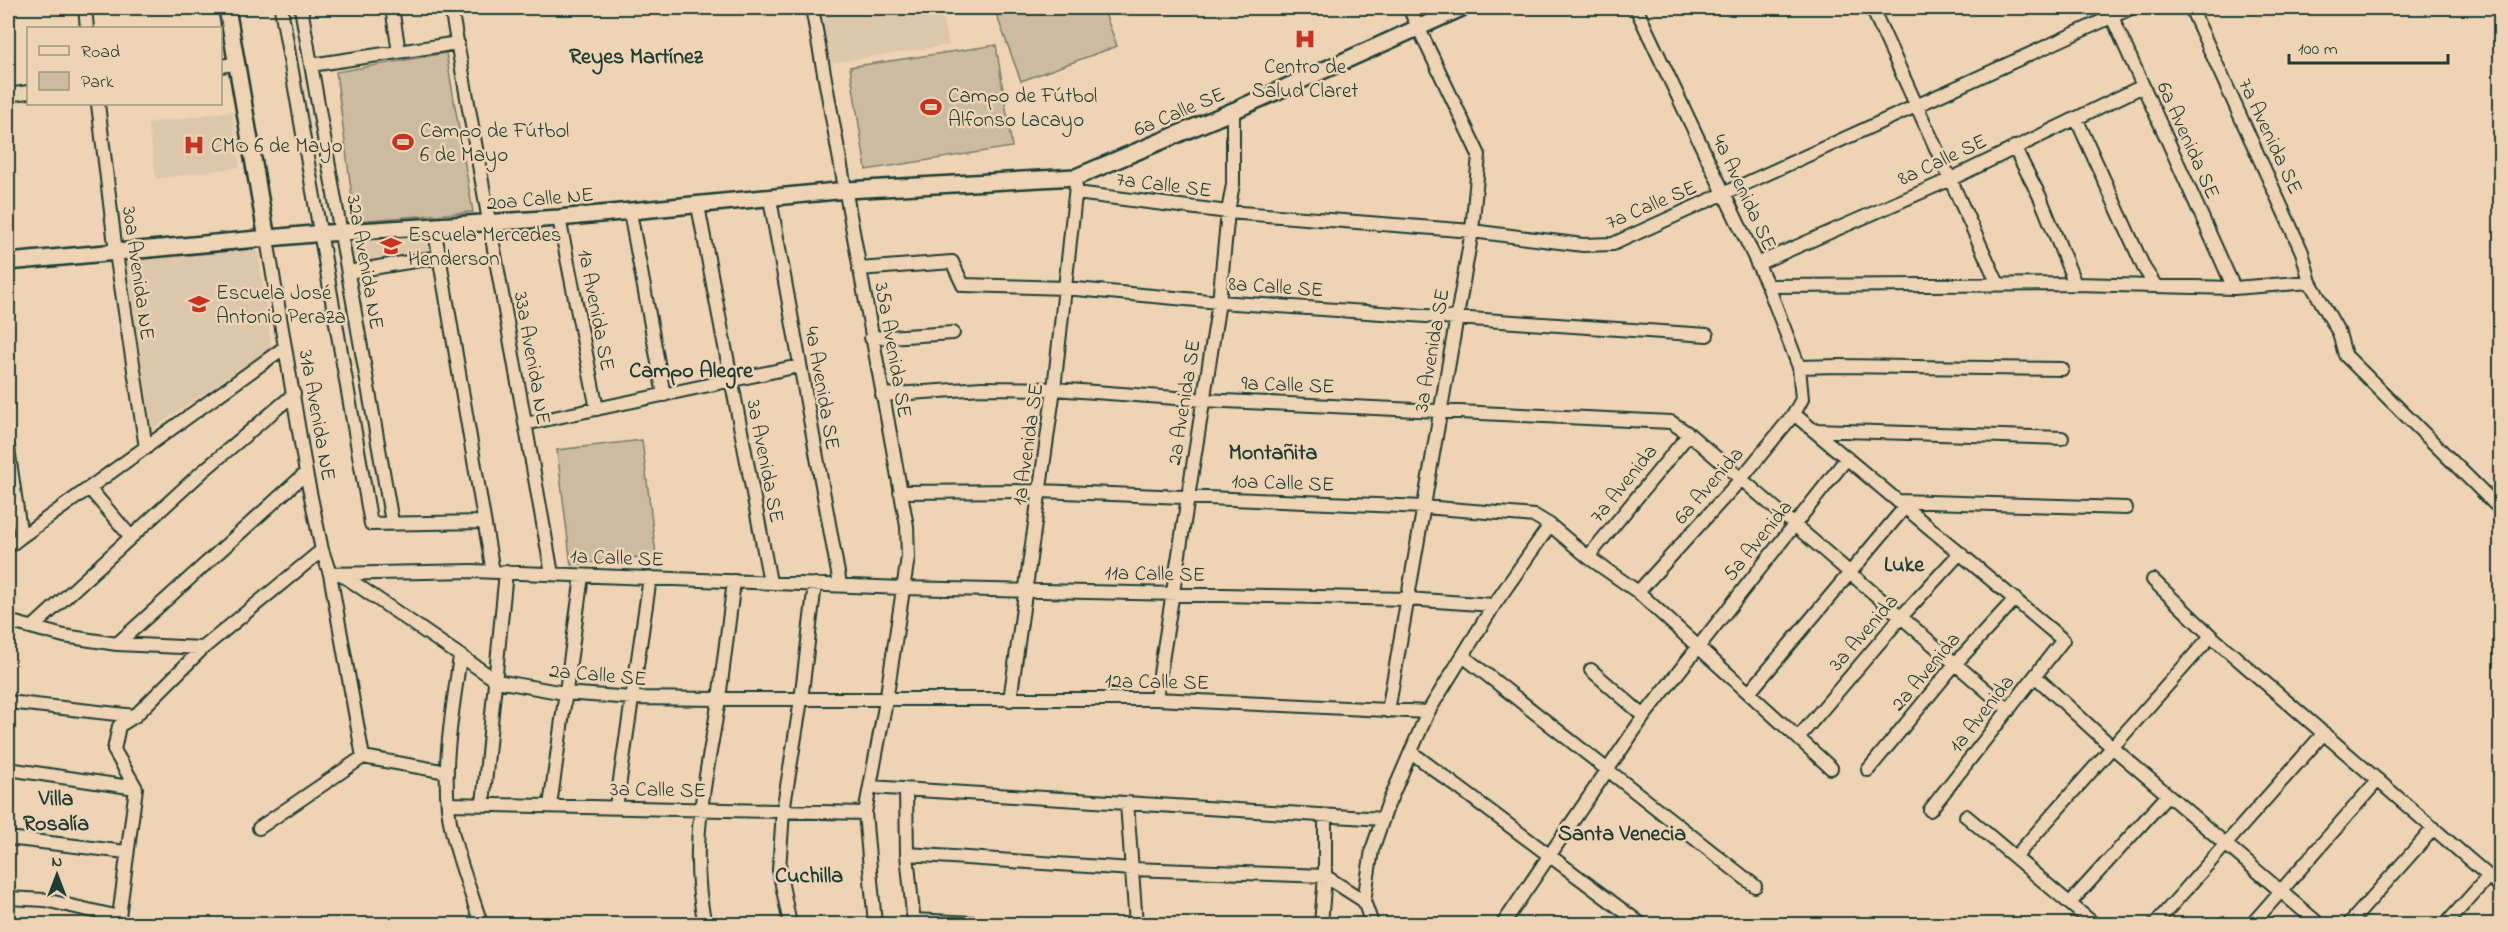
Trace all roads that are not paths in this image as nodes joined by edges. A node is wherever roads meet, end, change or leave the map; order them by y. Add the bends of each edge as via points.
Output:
1 (84, 8) edge
2 (227, 8) edge
3 (281, 8) edge
4 (300, 8) edge
5 (392, 8) edge
6 (452, 8) edge
7 (812, 8) edge
8 (1409, 8) edge
9 (1462, 8) edge
10 (1636, 8) edge
11 (1872, 8) edge
12 (2131, 8) edge
13 (2191, 8) edge
14 (2110, 12) edge
15 (87, 27) edge
16 (1419, 27) junction
17 (458, 43) junction
18 (399, 52) junction
19 (228, 65) edge
20 (311, 65) junction
21 (2143, 86) junction
22 (27, 92) edge
23 (8, 95) edge
24 (98, 105) edge
25 (1915, 105) junction
26 (1233, 111) junction
27 (2076, 118) junction
28 (2013, 147) junction
29 (1949, 180) junction
30 (1076, 185) junction
31 (847, 190) junction
32 (1725, 193) junction
33 (770, 199) junction
34 (698, 206) junction
35 (630, 212) junction
36 (1228, 212) junction
37 (559, 218) junction
38 (489, 224) junction
39 (434, 226) junction
40 (1472, 231) junction
41 (341, 233) junction
42 (320, 234) junction
43 (267, 239) junction
44 (116, 253) junction
45 (440, 257) junction
46 (8, 262) edge
47 (1757, 264) junction
48 (859, 269) junction
49 (348, 272) junction
50 (2310, 282) junction
51 (1998, 284) junction
52 (2075, 284) junction
53 (2155, 285) junction
54 (1768, 286) junction
55 (1065, 288) junction
56 (2234, 288) junction
57 (1219, 302) junction
58 (1457, 316) junction
59 (953, 333) dead end
60 (1707, 335) dead end
61 (871, 338) junction
62 (285, 347) junction
63 (799, 366) junction
64 (1799, 367) junction
65 (2062, 369) dead end
66 (730, 381) junction
67 (1054, 389) junction
68 (294, 394) junction
69 (664, 394) junction
70 (882, 395) junction
71 (1802, 399) joint
72 (1203, 400) junction
73 (597, 409) junction
74 (1439, 410) junction
75 (1794, 414) junction
76 (525, 424) junction
77 (1814, 430) junction
78 (1689, 434) junction
79 (2062, 438) dead end
80 (8, 448) edge
81 (146, 448) junction
82 (1847, 458) junction
83 (306, 473) junction
84 (1741, 479) junction
85 (89, 488) junction
86 (1040, 490) junction
87 (900, 492) junction
88 (1188, 498) junction
89 (1901, 504) junction
90 (1424, 507) junction
91 (2127, 508) dead end
92 (2500, 509) edge
93 (392, 522) junction
94 (484, 522) junction
95 (1550, 525) junction
96 (1795, 525) junction
97 (21, 537) junction
98 (131, 537) junction
99 (8, 547) edge
100 (322, 550) junction
101 (1960, 553) junction
102 (1588, 557) junction
103 (493, 572) junction
104 (506, 572) junction
105 (1849, 572) junction
106 (335, 574) junction
107 (552, 574) junction
108 (582, 576) junction
109 (650, 578) junction
110 (2153, 580) dead end
111 (734, 581) junction
112 (770, 582) junction
113 (815, 584) junction
114 (840, 584) junction
115 (903, 588) junction
116 (1026, 590) junction
117 (1638, 592) junction
118 (1173, 593) junction
119 (1407, 599) junction
120 (2014, 599) junction
121 (1494, 605) junction
122 (1900, 617) junction
123 (8, 621) edge
124 (33, 627) junction
125 (2211, 636) junction
126 (117, 644) junction
127 (1697, 646) junction
128 (203, 648) junction
129 (460, 656) junction
130 (1463, 656) junction
131 (1955, 664) junction
132 (1591, 670) dead end
133 (2035, 676) junction
134 (497, 681) junction
135 (564, 693) junction
136 (1749, 693) junction
137 (633, 698) junction
138 (718, 699) junction
139 (1156, 699) junction
140 (801, 700) junction
141 (1010, 700) junction
142 (886, 701) junction
143 (8, 702) edge
144 (2008, 710) junction
145 (1388, 711) junction
146 (1428, 712) junction
147 (1644, 716) junction
148 (135, 717) junction
149 (2324, 734) junction
150 (1798, 738) junction
151 (2112, 747) junction
152 (1411, 752) junction
153 (363, 757) junction
154 (1831, 768) dead end
155 (8, 770) edge
156 (1868, 770) dead end
157 (1606, 771) junction
158 (447, 772) junction
159 (2378, 780) junction
160 (870, 787) junction
161 (136, 788) junction
162 (906, 790) junction
163 (2168, 795) junction
164 (449, 804) junction
165 (483, 804) junction
166 (1127, 804) junction
167 (549, 806) junction
168 (616, 807) junction
169 (699, 809) junction
170 (1930, 810) dead end
171 (783, 811) junction
172 (865, 813) junction
173 (1325, 816) junction
174 (1966, 816) dead end
175 (1383, 819) junction
176 (259, 828) dead end
177 (2434, 828) junction
178 (8, 838) edge
179 (2226, 844) junction
180 (126, 852) junction
181 (907, 854) junction
182 (1548, 855) junction
183 (2016, 856) junction
184 (1132, 869) junction
185 (1324, 876) junction
186 (2489, 876) junction
187 (1755, 886) dead end
188 (2500, 886) edge
189 (2280, 892) junction
190 (8, 898) edge
191 (1364, 902) junction
192 (2070, 903) junction
193 (120, 921) edge
194 (913, 922) edge
195 (481, 924) edge
196 (705, 924) edge
197 (790, 924) edge
198 (875, 924) edge
199 (994, 924) edge
200 (1136, 924) edge
201 (1321, 924) edge
202 (1372, 924) edge
203 (1503, 924) edge
204 (1641, 924) edge
205 (2094, 924) edge
206 (2155, 924) edge
207 (2252, 924) edge
208 (2319, 924) edge
209 (2349, 924) edge
210 (2446, 924) edge

1 - 15 street
2 - 19 street, 31a Avenida NE
3 - 42 street
4 - 20 street, 32a Avenida NE
5 - 18 street
6 - 17 street, 33a Avenida NE
7 - 31 street, 35a Avenida SE
8 - 16 street, 3a Avenida SE
9 - 16 street, 6a Calle SE
10 - 32 street, 4a Avenida SE
11 - 25 street
12 - 14 street, 7a Calle SE
13 - 50 street, 7a Avenida SE via 2302,252
14 - 21 street, 6a Avenida SE
14 - 25 street, 7a Calle SE
16 - 26 street, 6a Calle SE
16 - 40 street, 3a Avenida SE via 1479,155
17 - 18 street
17 - 38 street, 33a Avenida NE
18 - 20 street
19 - 43 street, 31a Avenida NE
20 - 41 street, 32a Avenida NE
21 - 27 street, 8a Calle SE
21 - 56 street, 6a Avenida SE
22 - 23 street
24 - 44 street, 30a Avenida NE
25 - 29 street
25 - 32 street, 7a Calle SE
26 - 30 street, 6a Calle SE
26 - 36 street, 2a Avenida SE via 1233,184
27 - 28 street, 8a Calle SE
27 - 53 street
28 - 29 street, 8a Calle SE
28 - 52 street via 2040,197
29 - 47 street, 8a Calle SE
29 - 51 street
30 - 31 street, 20a Calle NE
30 - 36 street, 7a Calle SE
30 - 55 street, 1a Avenida SE
31 - 33 street, 20a Calle NE
31 - 48 street, 35a Avenida SE
32 - 40 street, 7a Calle SE via 1614,244 1583,245
32 - 47 street, 4a Avenida SE
33 - 34 street, 20a Calle NE
33 - 63 street, 4a Avenida SE
34 - 35 street, 20a Calle NE
34 - 66 street, 3a Avenida SE
35 - 37 street, 20a Calle NE
35 - 69 street
36 - 40 street, 7a Calle SE
36 - 57 street, 2a Avenida SE
37 - 38 street, 20a Calle NE
37 - 73 street, 1a Avenida SE
38 - 39 street, 20a Calle NE
38 - 76 street, 33a Avenida NE
39 - 41 street, 20a Calle NE
39 - 45 street
40 - 58 street, 3a Avenida SE
41 - 42 street, 20a Calle NE
41 - 49 street, 32a Avenida NE
42 - 43 street, 20a Calle NE
42 - 93 street via 371,524
43 - 44 street, 20a Calle NE
43 - 62 street, 31a Avenida NE
44 - 46 street, 20a Calle NE
44 - 81 street, 30a Avenida NE
45 - 49 street
45 - 94 street
47 - 54 street, 4a Avenida SE
48 - 55 street, 8a Calle SE via 952,262 963,285
48 - 61 street, 35a Avenida SE
49 - 93 street, 32a Avenida NE
50 - 56 street
50 - 92 street, 7a Avenida SE via 2339,333 2345,355
51 - 52 street
51 - 54 street
52 - 53 street
53 - 56 street
54 - 64 street, 4a Avenida SE
55 - 57 street, 8a Calle SE
55 - 67 street, 1a Avenida SE
57 - 58 street, 8a Calle SE
57 - 72 street, 2a Avenida SE
58 - 60 street, 8a Calle SE
58 - 74 street, 3a Avenida SE
59 - 61 street
61 - 70 street, 35a Avenida SE
62 - 68 street, 31a Avenida NE
62 - 81 street
63 - 66 street
63 - 114 street, 4a Avenida SE
64 - 65 street
64 - 71 street, 4a Avenida SE
66 - 69 street
66 - 112 street, 3a Avenida SE
67 - 70 street, 9a Calle SE via 982,388
67 - 72 street, 9a Calle SE
67 - 86 street, 1a Avenida SE
68 - 83 street, 31a Avenida NE
68 - 98 street
69 - 73 street
70 - 87 street, 35a Avenida SE
71 - 75 street, 6a Avenida
72 - 74 street, 9a Calle SE
72 - 88 street, 2a Avenida SE
73 - 76 street
74 - 78 street, 9a Calle SE via 1671,422
74 - 90 street, 3a Avenida SE
75 - 77 street
75 - 84 street, 6a Avenida
76 - 107 street, 33a Avenida NE
77 - 79 street
77 - 82 street
78 - 84 street, 9a Calle SE
78 - 102 street, 7a Avenida
80 - 97 street
81 - 85 street
82 - 89 street
82 - 96 street, 5a Avenida
83 - 100 street, 31a Avenida NE
83 - 126 street
84 - 96 street, 9a Calle SE
84 - 117 street, 6a Avenida
85 - 97 street
85 - 98 street
86 - 87 street, 10a Calle SE
86 - 88 street, 10a Calle SE
86 - 116 street, 1a Avenida SE
87 - 115 street, 35a Avenida SE via 908,557
88 - 90 street, 10a Calle SE
88 - 118 street, 2a Avenida SE
89 - 91 street
89 - 101 street
89 - 105 street
90 - 95 street, 10a Calle SE via 1520,513
90 - 119 street, 3a Avenida SE
93 - 94 street
94 - 103 street
95 - 102 street, 10a Calle SE
95 - 121 street
96 - 105 street, 9a Calle SE
96 - 127 street, 5a Avenida
97 - 99 street
98 - 124 street
100 - 106 street, 31a Avenida NE
100 - 128 street
101 - 120 street
101 - 122 street, 3a Avenida
102 - 117 street, 10a Calle SE
103 - 104 street, 1a Calle SE
103 - 106 street, 1a Calle SE
104 - 107 street, 1a Calle SE
104 - 134 street
105 - 122 street, 9a Calle SE
105 - 136 street
106 - 129 street, 2a Calle SE
106 - 153 street, 31a Avenida NE
107 - 108 street, 1a Calle SE
108 - 109 street, 1a Calle SE
108 - 135 street
109 - 111 street, 1a Calle SE
109 - 137 street
110 - 125 street
111 - 112 street, 1a Calle SE
111 - 138 street
112 - 113 street, 1a Calle SE
113 - 114 street, 1a Calle SE
113 - 140 street
114 - 115 street, 1a Calle SE
115 - 116 street, 11a Calle SE
115 - 142 street, 35a Avenida SE
116 - 118 street, 11a Calle SE
116 - 141 street, 1a Avenida SE
117 - 127 street, 10a Calle SE
118 - 119 street, 11a Calle SE
118 - 139 street, 2a Avenida SE
119 - 121 street, 11a Calle SE
119 - 145 street, 3a Avenida SE
120 - 131 street, 2a Avenida
120 - 133 street, 1a Avenida via 2064,640
121 - 130 street
122 - 131 street, 9a Calle SE
122 - 150 street, 3a Avenida
123 - 124 street
124 - 126 street
125 - 149 street
125 - 151 street
126 - 128 street
127 - 136 street, 10a Calle SE
127 - 147 street, 5a Avenida
128 - 148 street
129 - 134 street, 2a Calle SE
129 - 158 street
130 - 146 street
130 - 157 street
131 - 144 street, 9a Calle SE
131 - 156 street, 2a Avenida
132 - 147 street
133 - 144 street, 1a Avenida
133 - 151 street
134 - 135 street, 2a Calle SE
134 - 165 street
135 - 137 street, 2a Calle SE
135 - 167 street
136 - 150 street, 10a Calle SE
137 - 138 street, 2a Calle SE
137 - 168 street
138 - 140 street, 2a Calle SE
138 - 169 street
139 - 141 street, 12a Calle SE
139 - 145 street, 12a Calle SE
140 - 142 street, 2a Calle SE
140 - 171 street
141 - 142 street, 12a Calle SE
142 - 160 street, 35a Avenida SE
143 - 148 street
144 - 170 street, 1a Avenida
145 - 146 street, 12a Calle SE
146 - 152 street
147 - 157 street, 5a Avenida
148 - 161 street via 118,726 114,750
149 - 159 street
149 - 179 street
150 - 154 street, 10a Calle SE
151 - 163 street
151 - 183 street
152 - 175 street
152 - 182 street
153 - 158 street
153 - 176 street
155 - 161 street
157 - 182 street, 5a Avenida
157 - 187 street
158 - 164 street
159 - 177 street
159 - 189 street
160 - 162 street
160 - 172 street, 35a Avenida SE
161 - 180 street
162 - 166 street
162 - 181 street
163 - 179 street
163 - 192 street
164 - 165 street, 3a Calle SE
164 - 195 street via 451,830
165 - 167 street, 3a Calle SE
166 - 173 street
166 - 184 street
167 - 168 street, 3a Calle SE
168 - 169 street, 3a Calle SE
169 - 171 street, 3a Calle SE
169 - 196 street via 696,853
171 - 172 street, 3a Calle SE
171 - 197 street via 778,870
172 - 198 street, 35a Avenida SE
173 - 175 street
173 - 185 street
174 - 183 street
175 - 191 street via 1372,850
177 - 186 street
177 - 209 street
178 - 180 street
179 - 189 street
179 - 206 street
180 - 193 street
181 - 184 street
181 - 194 street
182 - 203 street, 5a Avenida
182 - 204 street
183 - 192 street
184 - 185 street
184 - 200 street
185 - 191 street
185 - 201 street
186 - 188 street
186 - 210 street
189 - 207 street
189 - 208 street
190 - 193 street via 45,900
191 - 202 street
192 - 205 street
194 - 199 street

